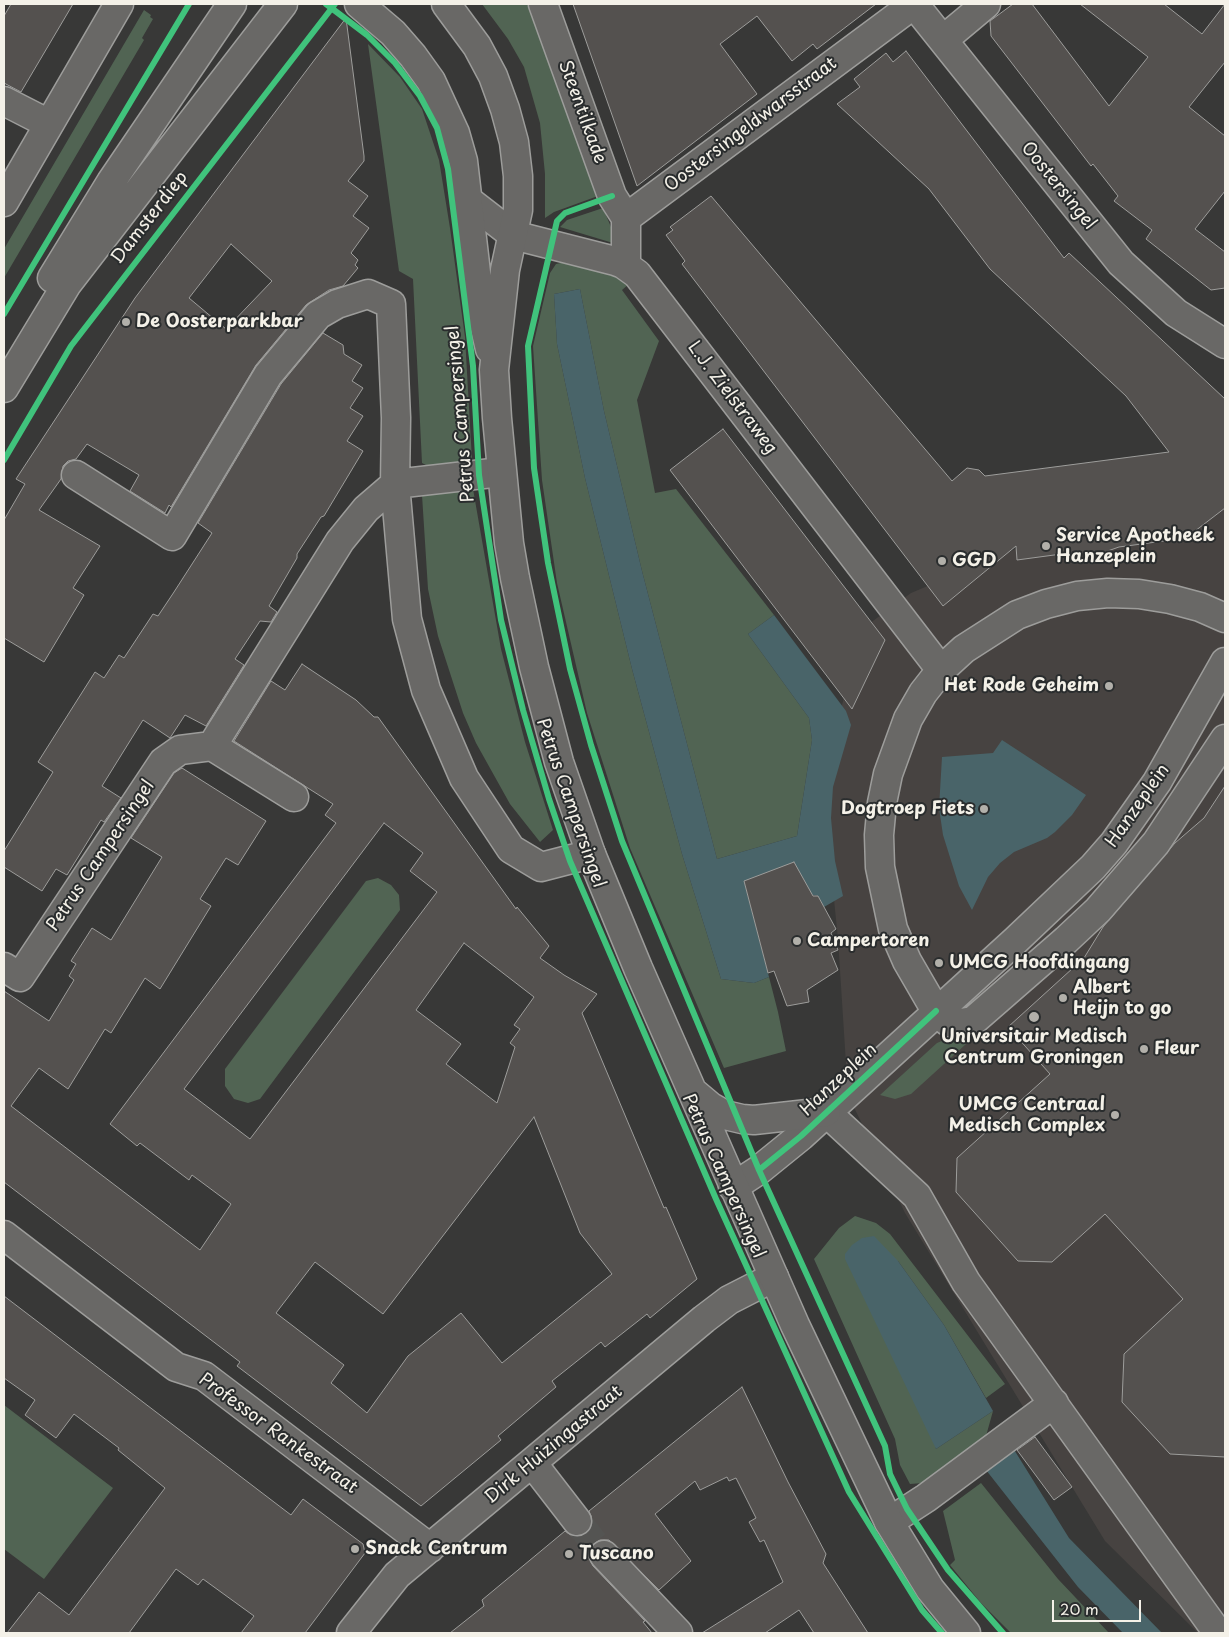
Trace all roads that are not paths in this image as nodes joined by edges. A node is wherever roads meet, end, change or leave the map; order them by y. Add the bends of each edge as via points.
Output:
1 (119, 4) edge
2 (232, 4) edge
3 (283, 4) edge
4 (359, 4) edge
5 (446, 4) edge
6 (543, 4) edge
7 (914, 4) edge
8 (986, 4) edge
9 (943, 40) junction
10 (4, 103) edge
11 (49, 124) junction
12 (469, 201) junction
13 (4, 202) edge
14 (626, 218) junction
15 (513, 235) junction
16 (626, 266) junction
17 (1224, 341) edge
18 (4, 358) edge
19 (494, 370) junction
20 (4, 388) edge
21 (501, 472) junction
22 (76, 475) dead end
23 (395, 484) junction
24 (1225, 618) edge
25 (1225, 662) edge
26 (941, 670) junction
27 (1225, 738) edge
28 (212, 746) junction
29 (294, 796) dead end
30 (591, 854) junction
31 (4, 967) edge
32 (936, 1010) junction
33 (688, 1087) junction
34 (826, 1112) junction
35 (734, 1187) junction
36 (4, 1235) edge
37 (774, 1277) junction
38 (1054, 1403) junction
39 (532, 1464) junction
40 (577, 1521) tunnel mouth
41 (889, 1522) junction
42 (430, 1548) junction
43 (604, 1555) tunnel mouth
44 (351, 1633) edge
45 (678, 1633) edge
46 (966, 1633) edge
47 (1218, 1633) edge

1 - 11 street
2 - 18 street via 111,182
3 - 20 street, Damsterdiep via 67,284
4 - 12 street, Petrus Campersingel via 393,34 431,81 455,133
5 - 15 street, Petrus Campersingel via 477,46 505,108 518,176 518,210
6 - 14 street, Steentilkade via 612,196
7 - 9 street, Oostersingel
7 - 14 street, Oostersingeldwarsstraat
8 - 9 street
9 - 17 street, Oostersingel via 1121,263 1176,312
10 - 11 street
11 - 13 street
12 - 15 street, L.J. Zielstraweg
12 - 19 street, Petrus Campersingel via 480,307
14 - 16 street
15 - 16 street, L.J. Zielstraweg
15 - 19 street, Petrus Campersingel via 505,270
16 - 26 street, L.J. Zielstraweg via 643,281
19 - 21 street, Petrus Campersingel
21 - 23 street, Petrus Campersingel
21 - 30 street, Petrus Campersingel via 509,543 534,667 559,762
22 - 23 street, Petrus Campersingel via 172,536 268,375 318,316 337,304 368,294 391,304
23 - 28 street via 366,509 340,541
23 - 30 street, Petrus Campersingel via 407,619 426,690 464,778 512,849 541,866
24 - 26 street, Hanzeplein via 1170,598 1108,593 1077,596 1017,615 970,644
25 - 32 street, Hanzeplein via 1157,782 1114,843 1022,934
26 - 32 street, Hanzeplein via 908,719 896,746 882,803 879,835 880,867 894,929 907,961
27 - 32 street, Hanzeplein via 1156,843 1098,910 973,1022 956,1024 947,1021
28 - 29 street
28 - 31 street, Petrus Campersingel via 180,750 163,762 20,978
30 - 33 street, Petrus Campersingel
32 - 34 street, Hanzeplein
33 - 34 street via 711,1108 742,1119
33 - 35 street, Petrus Campersingel
34 - 35 street, Hanzeplein via 759,1170
34 - 38 street via 917,1196 966,1282
35 - 37 street, Petrus Campersingel
36 - 42 street, Professor Rankestraat via 176,1366 204,1376
37 - 39 street, Dirk Huizingastraat via 729,1300 704,1319
37 - 41 street, Petrus Campersingel
38 - 41 street
38 - 47 street
39 - 40 street
39 - 42 street, Dirk Huizingastraat
41 - 46 street, Petrus Campersingel via 930,1588
42 - 44 street, Dirk Huizingastraat via 397,1575
43 - 45 street

